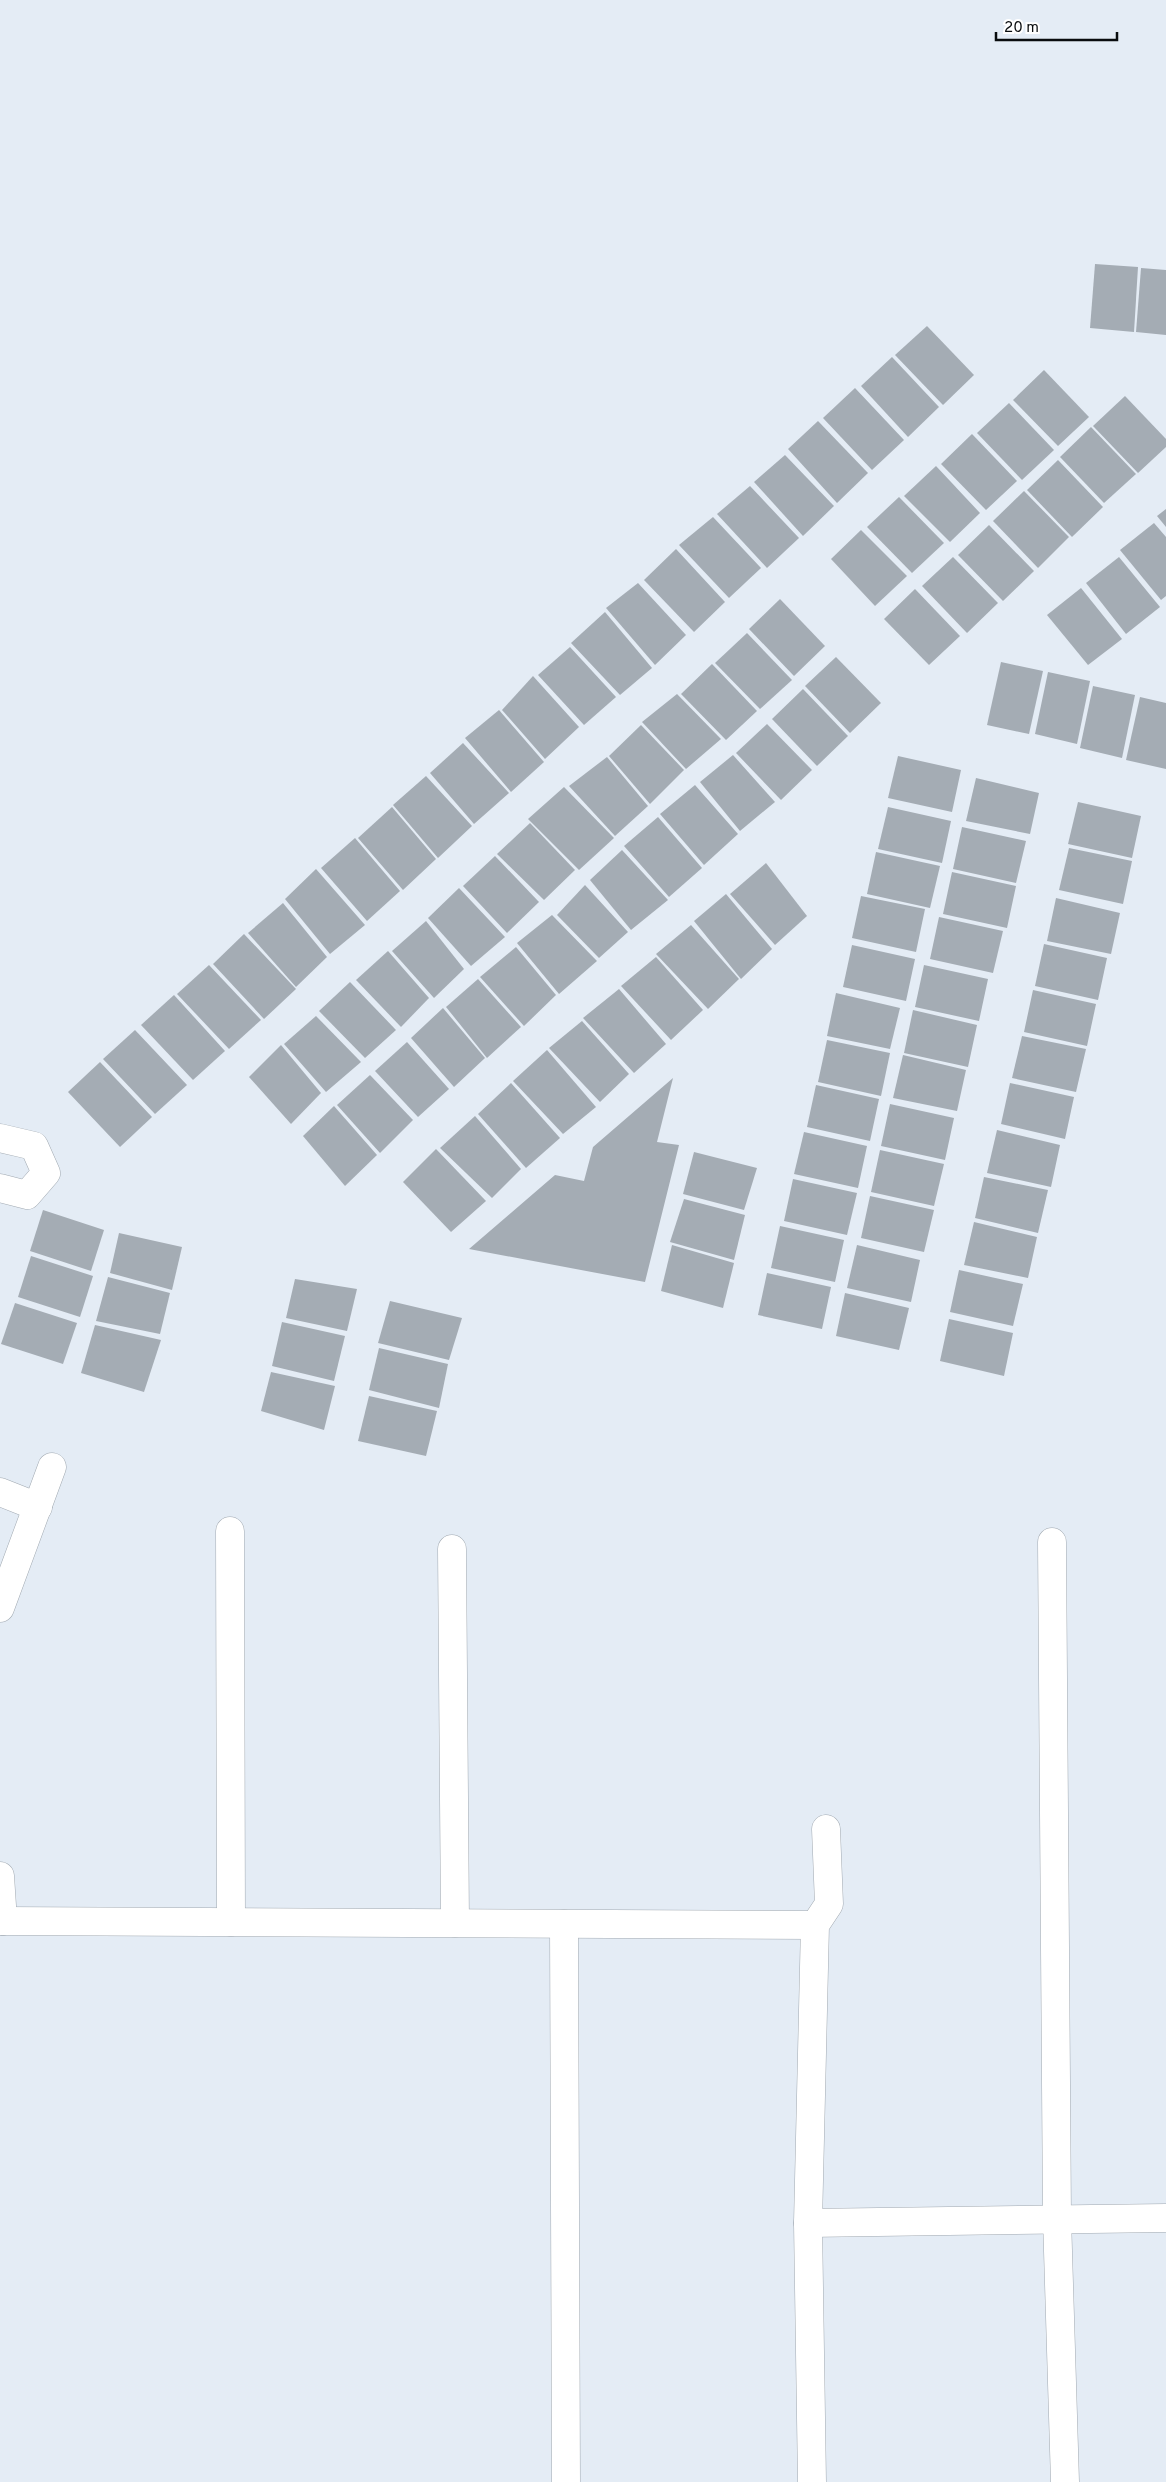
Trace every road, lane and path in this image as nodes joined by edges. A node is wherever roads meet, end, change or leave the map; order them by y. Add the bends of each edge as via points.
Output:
1 (0, 1138) edge
2 (0, 1188) edge
3 (52, 1466) dead end
4 (0, 1492) edge
5 (38, 1507) junction
6 (230, 1531) dead end
7 (1052, 1542) dead end
8 (452, 1549) dead end
9 (0, 1608) edge
10 (826, 1829) dead end
11 (0, 1876) edge
12 (2, 1921) edge
13 (231, 1922) junction
14 (455, 1923) junction
15 (564, 1924) junction
16 (815, 1925) junction
17 (1057, 2218) junction
18 (1166, 2218) edge
19 (808, 2223) junction
20 (566, 2482) edge
21 (812, 2482) edge
22 (1065, 2482) edge

1 - 2 street via 34,1146 46,1173 27,1195
3 - 5 street
4 - 5 street
5 - 9 street
6 - 13 street
7 - 17 street
8 - 14 street
10 - 16 street via 828,1904
11 - 12 street
12 - 13 street
13 - 14 street
14 - 15 street
15 - 16 street
15 - 20 street
16 - 19 street
17 - 18 street
17 - 19 street
17 - 22 street
19 - 21 street

